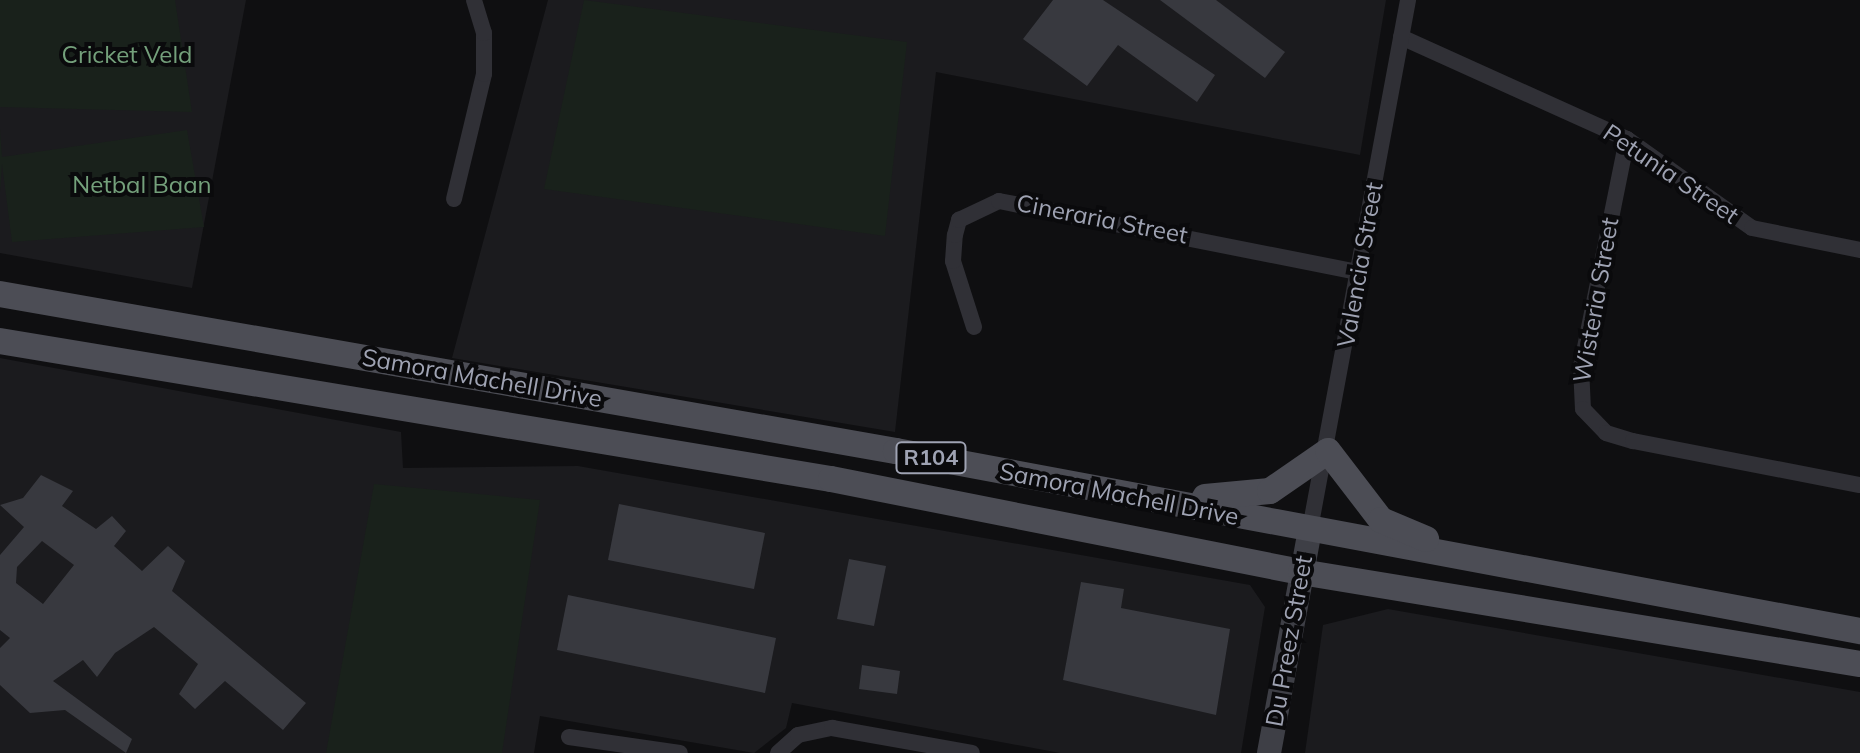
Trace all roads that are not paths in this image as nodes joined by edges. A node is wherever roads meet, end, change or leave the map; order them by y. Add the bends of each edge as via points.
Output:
1 (474, 0) edge
2 (1408, 0) edge
3 (1401, 37) junction
4 (1627, 139) junction
5 (454, 199) dead end
6 (1860, 250) edge
7 (1358, 272) junction
8 (0, 294) edge
9 (974, 327) dead end
10 (0, 341) edge
11 (1328, 451) junction
12 (1860, 485) edge
13 (1110, 494) junction
14 (1310, 529) junction
15 (1301, 572) junction
16 (1604, 584) junction
17 (1860, 631) edge
18 (1860, 664) edge
19 (569, 737) dead end
20 (680, 753) edge
21 (778, 753) edge
22 (972, 753) edge
23 (1270, 753) edge

1 - 5 street via 484,33 484,74
2 - 3 street, Valencia Street
3 - 4 street, Petunia Street
3 - 7 street, Valencia Street
4 - 6 street, Petunia Street via 1752,228
4 - 12 street, Wisteria Street via 1581,367 1583,409 1606,433 1633,441
7 - 9 street, Cineraria Street via 999,201 959,220 955,235 953,261
7 - 11 street, Valencia Street
8 - 13 main road, Samora Machell Drive / R104
10 - 15 main road, Samora Machell Drive / R104 via 831,479
11 - 13 main road via 1290,482 1243,498
11 - 14 street, Valencia Street
11 - 16 main road via 1381,520 1410,534
13 - 14 main road, Samora Machell Drive / R104
14 - 15 street, Du Preez Street
14 - 16 main road, Samora Machell Drive / R104
15 - 18 main road, Samora Machell Drive / R104
15 - 23 street, Du Preez Street
16 - 17 main road, Samora Machell Drive / R104
19 - 20 street
21 - 22 street via 798,735 832,728

